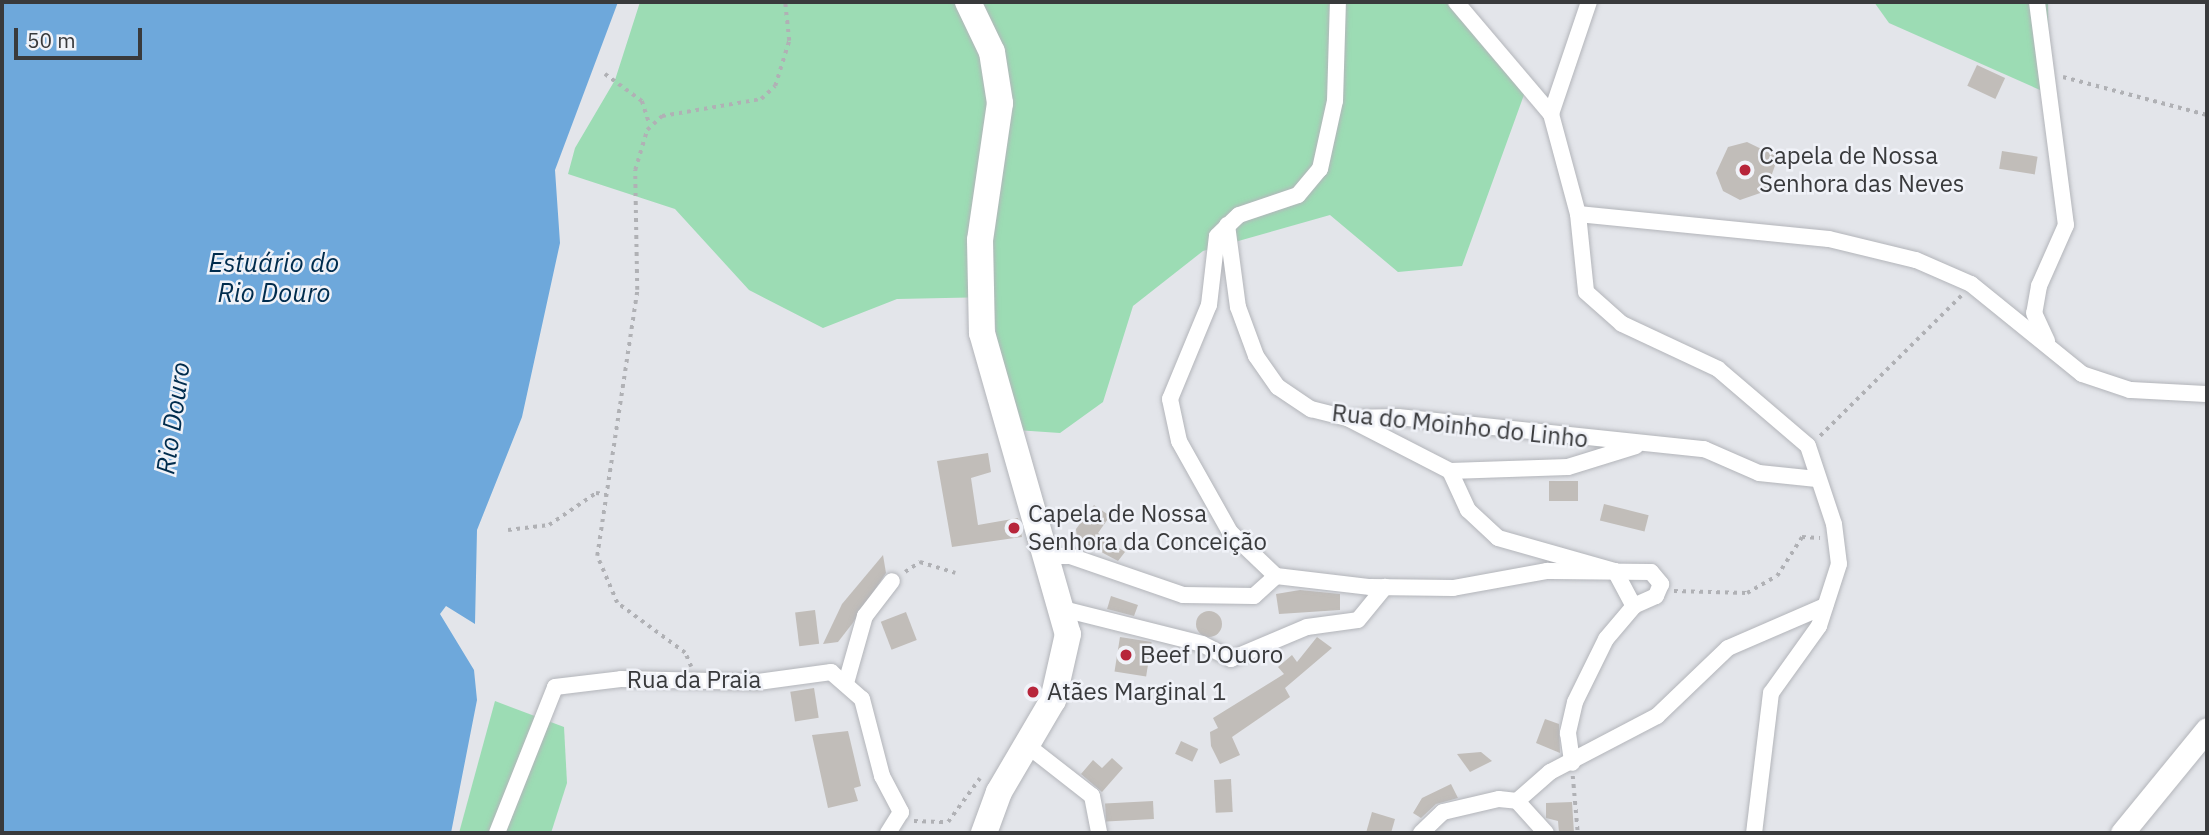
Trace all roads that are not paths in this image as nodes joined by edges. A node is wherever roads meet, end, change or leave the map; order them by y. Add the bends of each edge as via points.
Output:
1 (968, 2) edge
2 (1338, 2) edge
3 (1456, 2) edge
4 (1589, 2) edge
5 (2037, 2) edge
6 (1551, 114) junction
7 (1578, 214) junction
8 (1227, 225) junction
9 (2048, 344) junction
10 (2207, 394) edge
11 (1348, 418) junction
12 (1640, 445) junction
13 (1450, 471) junction
14 (1817, 479) junction
15 (1049, 556) junction
16 (1615, 571) junction
17 (1276, 576) junction
18 (892, 581) road end
19 (1385, 587) junction
20 (1634, 606) junction
21 (1825, 606) junction
22 (1063, 609) junction
23 (846, 682) junction
24 (2207, 729) edge
25 (1028, 746) junction
26 (1570, 764) junction
27 (1517, 801) junction
28 (497, 833) edge
29 (888, 833) edge
30 (984, 833) edge
31 (1099, 833) edge
32 (1421, 833) edge
33 (1546, 833) edge
34 (1754, 833) edge
35 (2122, 833) edge

1 - 15 main road via 992,52 1000,103 980,240 982,333 1000,408
2 - 8 street via 1335,100 1320,169 1298,195
3 - 6 street
4 - 6 street
5 - 9 street via 2066,225 2039,286 2034,313
6 - 7 street
7 - 9 street via 1829,239 1916,260 1971,284
7 - 14 street via 1587,292 1602,310 1718,369 1808,446
8 - 11 street, Rua do Moinho do Linho via 1238,307 1256,356 1296,401
8 - 17 street via 1213,249 1209,305 1170,399 1179,440 1230,532
9 - 10 street via 2082,374 2130,390
11 - 12 street, Rua do Moinho do Linho via 1411,418
11 - 13 street
12 - 13 street via 1568,467
12 - 14 street, Rua do Moinho do Linho via 1704,449 1759,473
13 - 16 street via 1468,510 1498,538
14 - 21 street via 1838,553
15 - 17 street via 1070,556 1183,595 1254,596
15 - 22 main road
16 - 19 street via 1547,572 1453,588
16 - 20 street
16 - 20 street via 1646,569 1658,578 1660,589
17 - 19 street
18 - 23 street via 864,616
19 - 22 street via 1358,620 1307,627 1231,659 1202,644
20 - 26 street via 1606,639 1575,702 1568,733
21 - 26 street via 1728,648 1657,716
21 - 34 street via 1810,641 1771,693
22 - 25 main road via 1068,634 1062,675
23 - 28 street, Rua da Praia via 831,672 758,682 693,679 555,687
23 - 29 street via 862,699 882,776 901,812
24 - 35 street
25 - 30 main road via 999,792
25 - 31 street via 1092,796
26 - 27 street
27 - 32 street via 1455,807
27 - 33 street

